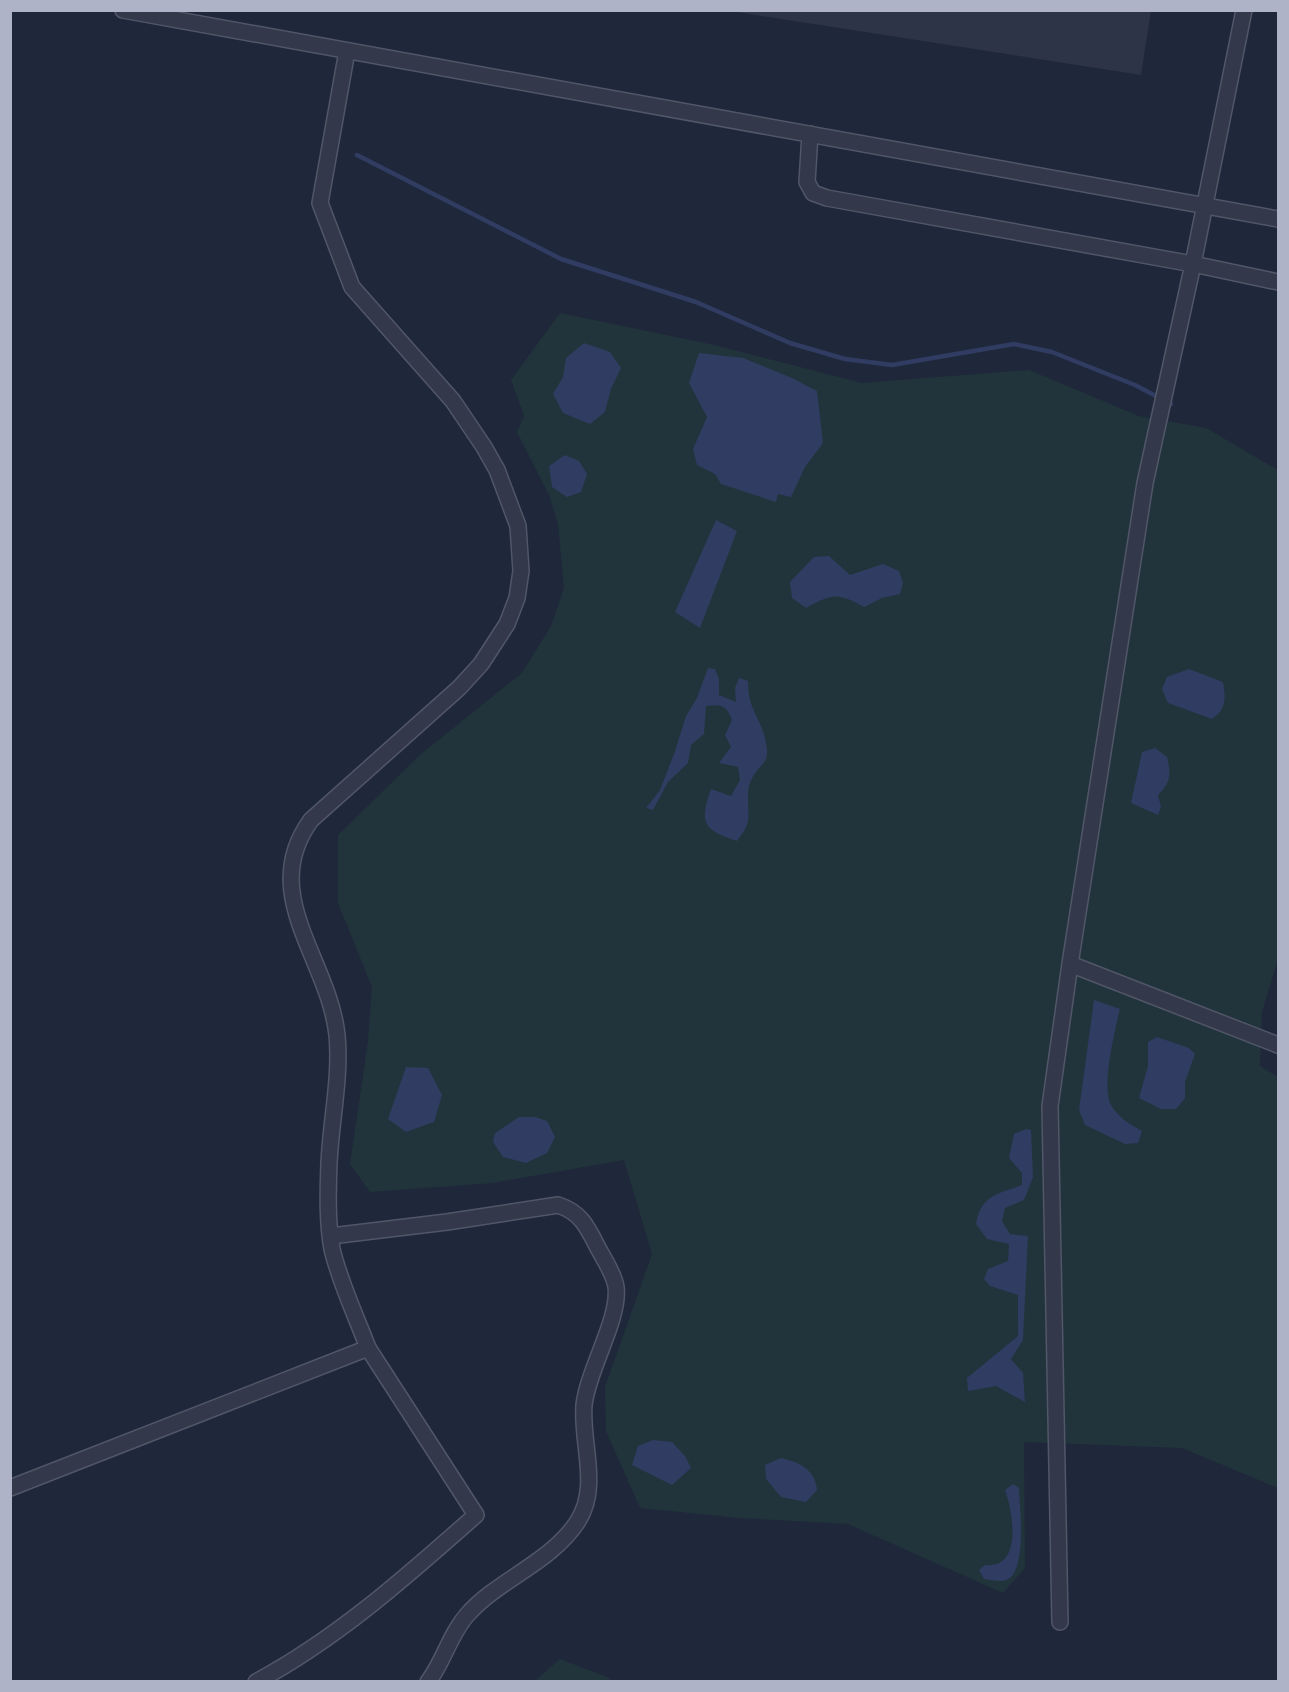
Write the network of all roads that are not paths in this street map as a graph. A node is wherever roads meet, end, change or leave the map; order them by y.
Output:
1 (123, 10) edge
2 (1244, 10) edge
3 (347, 51) junction
4 (810, 134) junction
5 (1204, 205) junction
6 (1278, 219) edge
7 (1193, 264) junction
8 (1278, 282) edge
9 (1070, 964) junction
10 (1278, 1045) edge
11 (331, 1236) junction
12 (368, 1348) junction
13 (10, 1488) edge
14 (1060, 1622) dead end
15 (256, 1682) edge
16 (428, 1682) edge

1 - 3 lane
2 - 5 lane
3 - 4 lane
3 - 11 lane
4 - 5 lane
4 - 7 lane
5 - 6 lane
5 - 7 lane
7 - 8 lane
7 - 9 lane
9 - 10 lane
9 - 14 lane
11 - 12 lane
11 - 16 lane
12 - 13 lane
12 - 15 lane

